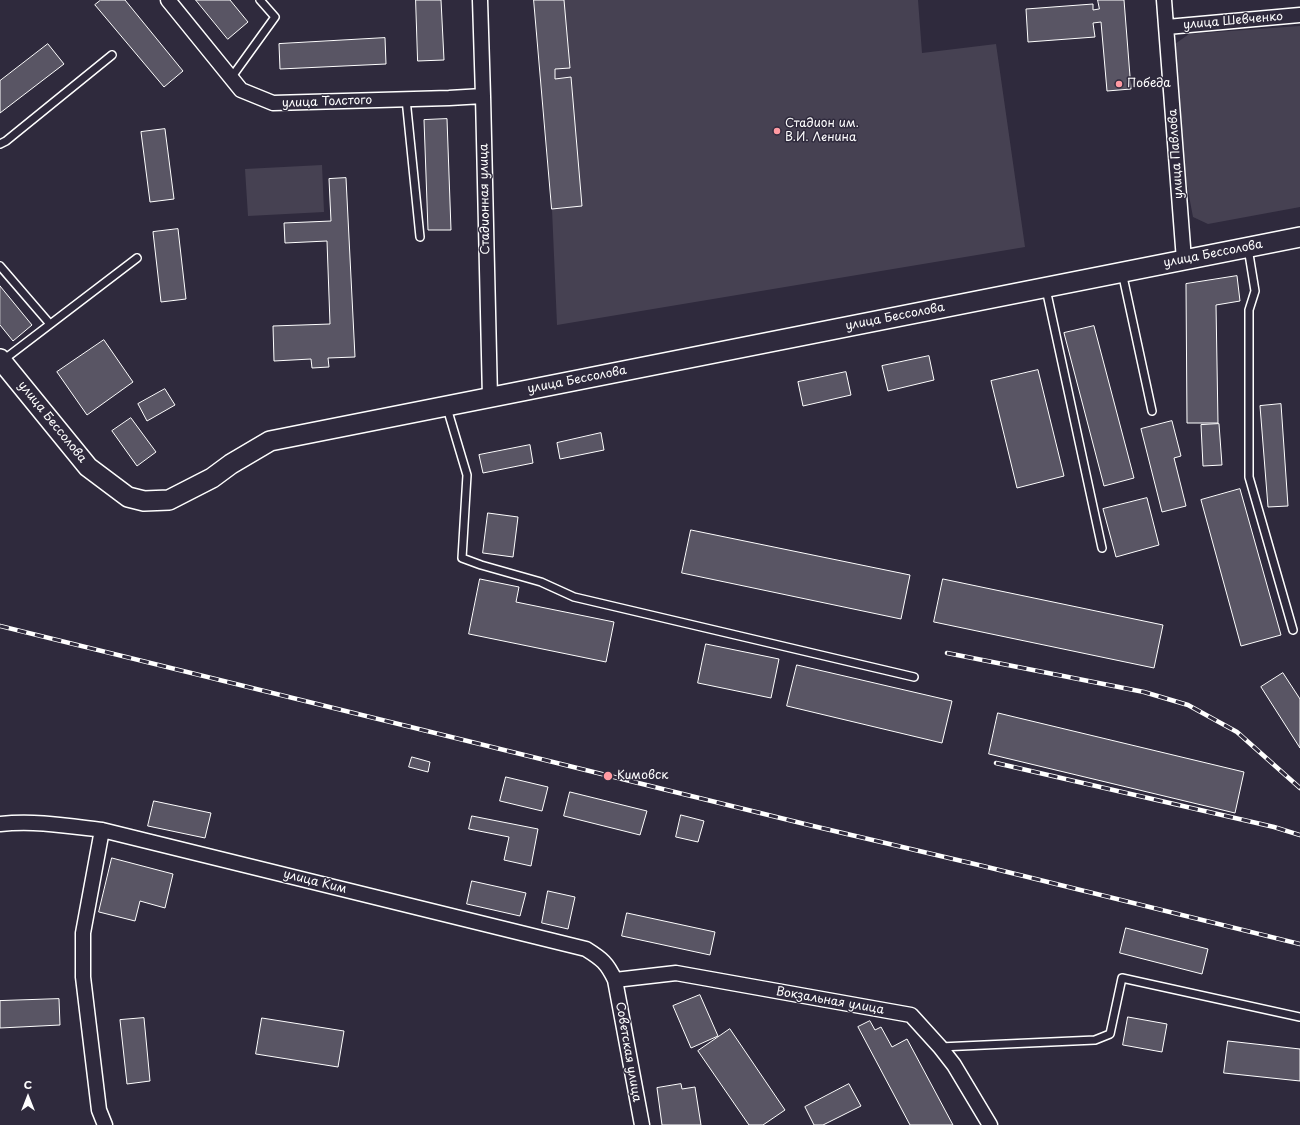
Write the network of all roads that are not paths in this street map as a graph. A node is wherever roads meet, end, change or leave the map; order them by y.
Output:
1 (168, 0) edge
2 (260, 0) edge
3 (480, 0) edge
4 (1164, 0) edge
5 (1300, 15) edge
6 (1167, 27) junction
7 (112, 55) dead end
8 (231, 78) junction
9 (483, 96) junction
10 (406, 99) junction
11 (0, 144) edge
12 (420, 237) dead end
13 (1300, 237) edge
14 (1248, 247) junction
15 (136, 258) dead end
16 (1184, 260) junction
17 (0, 266) edge
18 (1122, 272) junction
19 (1046, 288) junction
20 (50, 324) junction
21 (0, 361) edge
22 (490, 398) junction
23 (446, 406) junction
24 (1152, 411) dead end
25 (1102, 548) dead end
26 (1293, 630) dead end
27 (914, 677) dead end
28 (0, 824) edge
29 (102, 830) junction
30 (615, 980) junction
31 (1300, 1017) edge
32 (940, 1047) junction
33 (105, 1125) edge
34 (642, 1125) edge
35 (990, 1125) edge

1 - 8 street, улица Толстого
2 - 8 lane
3 - 9 street, Стадионная улица
4 - 6 street, улица Павлова
5 - 6 street, улица Шевченко
6 - 16 street, улица Павлова
7 - 11 lane
8 - 10 street, улица Толстого
9 - 10 street, улица Толстого
9 - 22 street, Стадионная улица
10 - 12 lane
13 - 14 main road, улица Бессолова
14 - 16 main road, улица Бессолова
14 - 26 lane
15 - 20 lane
16 - 18 main road, улица Бессолова
17 - 20 lane
18 - 19 main road, улица Бессолова
18 - 24 lane
19 - 22 main road, улица Бессолова
19 - 25 lane
20 - 21 lane
21 - 23 main road, улица Бессолова
22 - 23 main road, улица Бессолова
23 - 27 lane
28 - 29 street, улица Ким
29 - 30 street, улица Ким
29 - 33 street
30 - 32 street, Вокзальная улица
30 - 34 street, Советская улица
31 - 32 lane
32 - 35 street, Вокзальная улица

